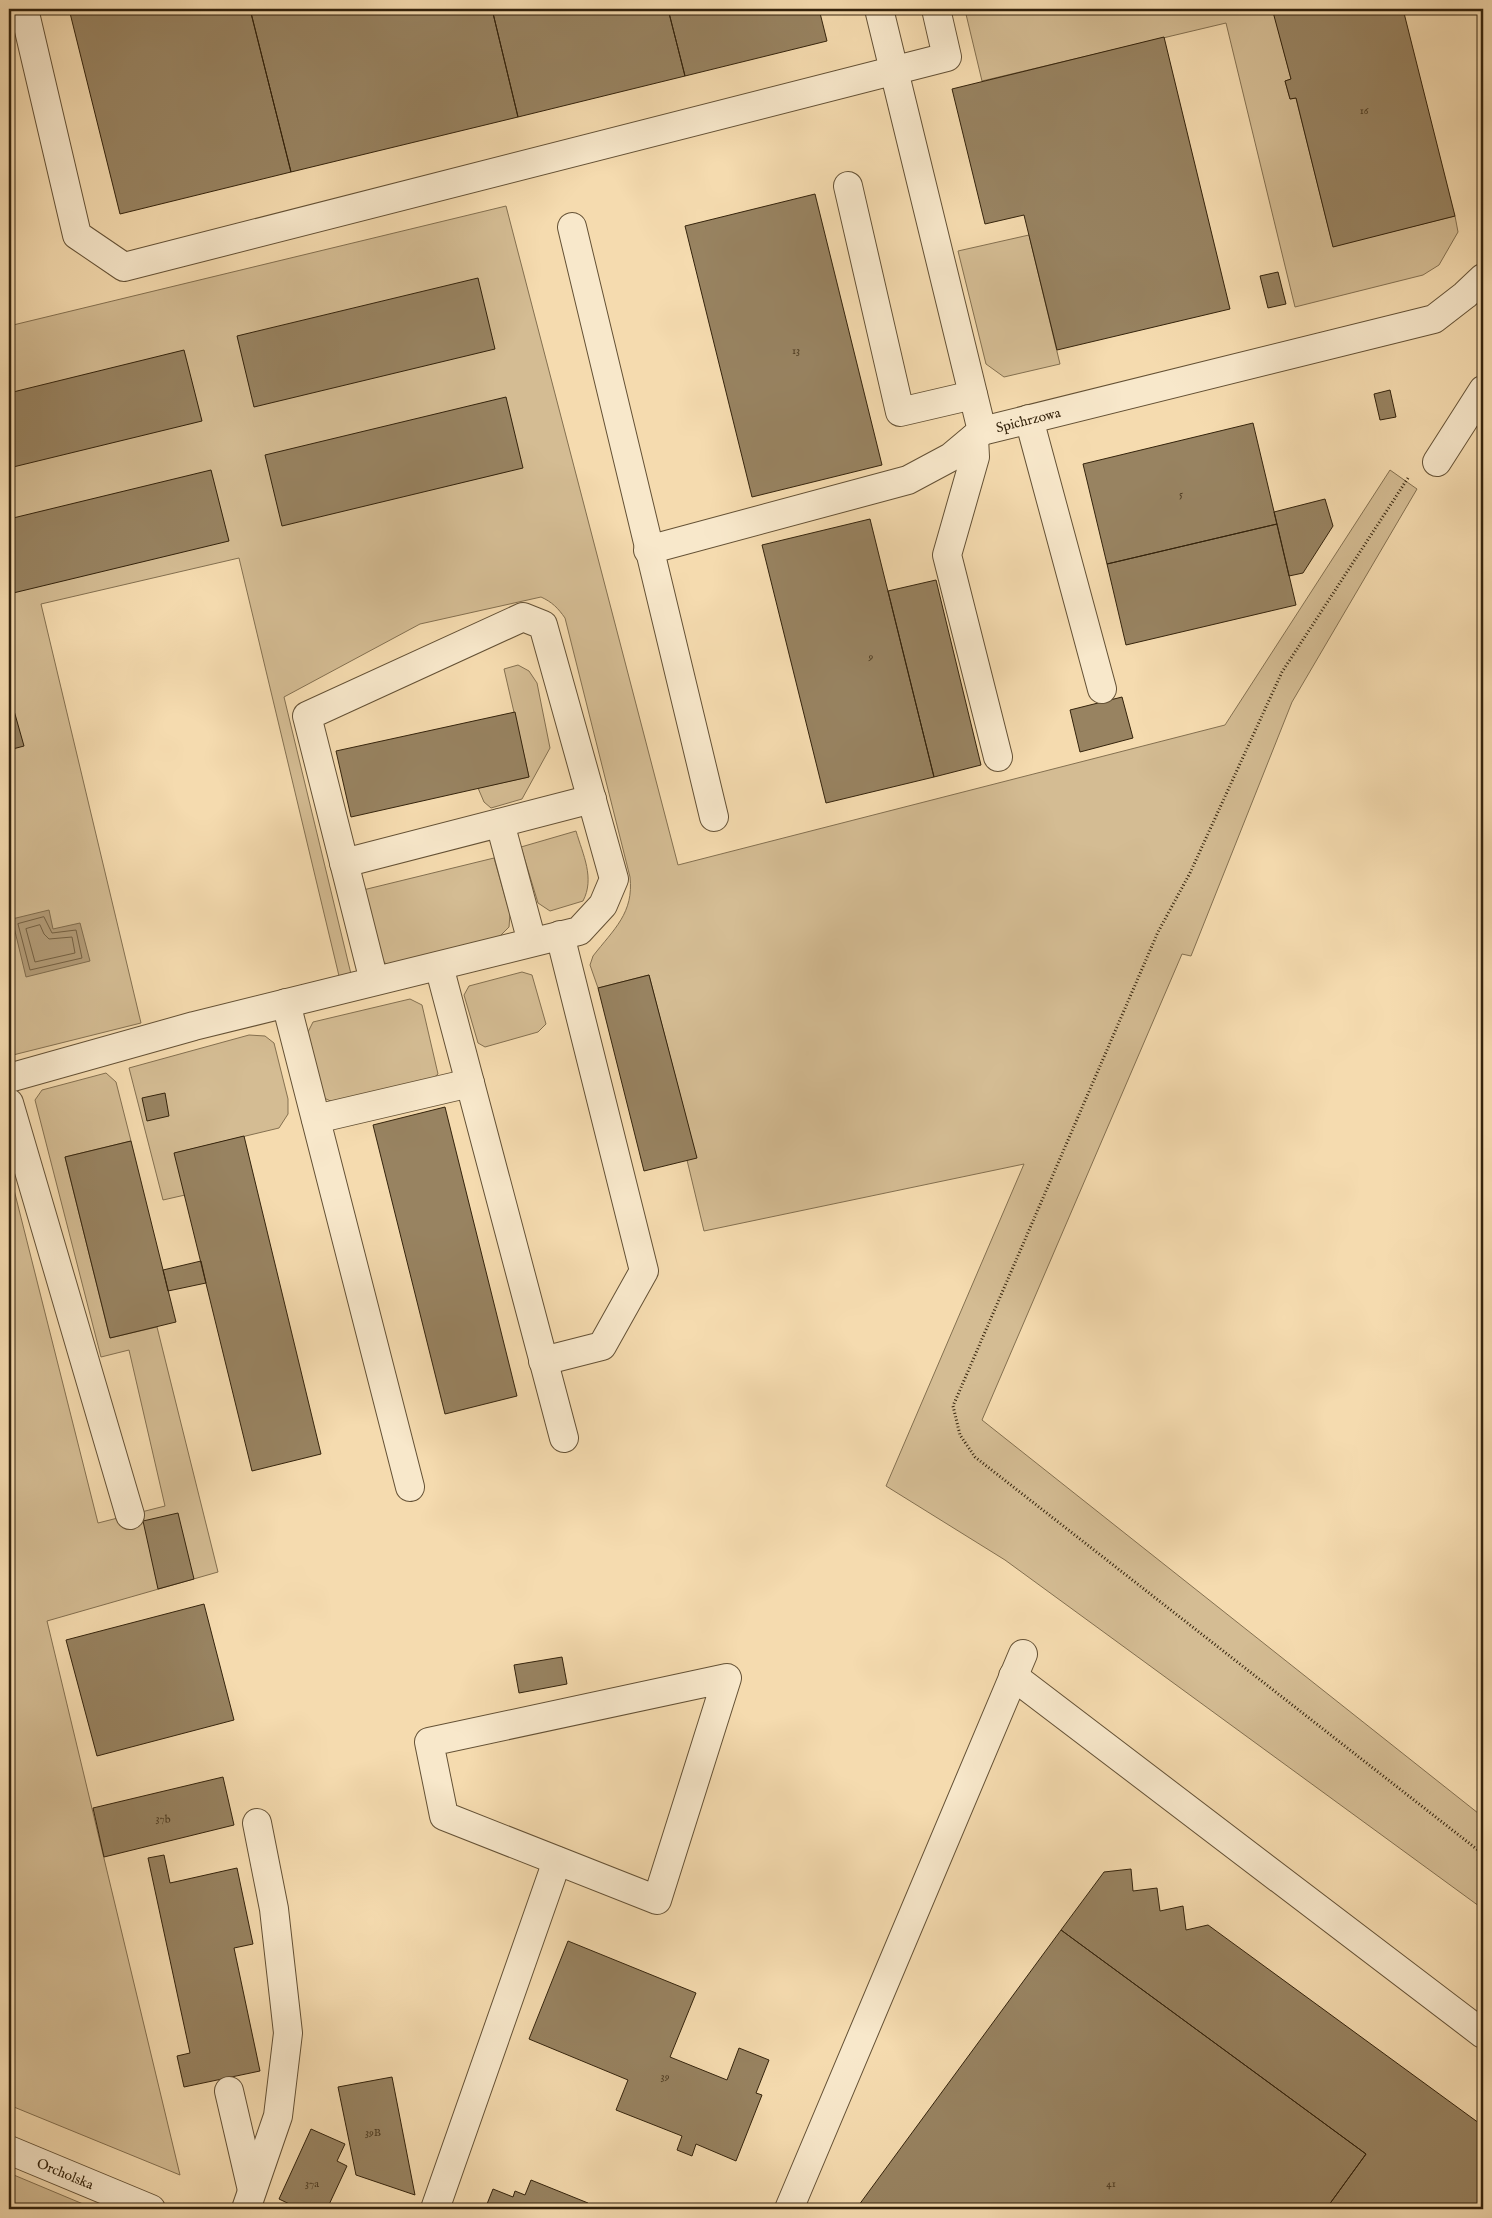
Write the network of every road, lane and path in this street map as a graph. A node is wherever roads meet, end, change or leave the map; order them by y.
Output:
1 (24, 9) edge
2 (879, 9) edge
3 (936, 9) edge
4 (894, 70) junction
5 (848, 186) dead end
6 (572, 227) dead end
7 (1483, 278) edge
8 (1483, 390) edge
9 (973, 395) junction
10 (1029, 419) junction
11 (978, 434) junction
12 (1437, 462) joint
13 (648, 550) junction
14 (1102, 689) dead end
15 (998, 756) dead end
16 (592, 799) junction
17 (714, 817) dead end
18 (500, 823) junction
19 (344, 863) junction
20 (560, 935) junction
21 (532, 942) junction
22 (439, 966) junction
23 (374, 982) junction
24 (286, 1003) junction
25 (9, 1078) edge
26 (470, 1083) junction
27 (9, 1103) edge
28 (316, 1119) junction
29 (543, 1361) junction
30 (564, 1438) dead end
31 (410, 1487) dead end
32 (130, 1515) dead end
33 (257, 1824) dead end
34 (1483, 1854) edge
35 (557, 1862) junction
36 (1483, 2034) edge
37 (229, 2091) dead end
38 (9, 2150) edge
39 (249, 2200) edge
40 (151, 2209) edge
41 (435, 2209) edge
42 (789, 2209) edge

1 - 4 street
2 - 4 street, Spichrzowa
3 - 4 street
4 - 9 street, Spichrzowa
5 - 9 street
6 - 13 street
7 - 10 street, Spichrzowa
8 - 12 street
9 - 11 street, Spichrzowa
10 - 11 street, Spichrzowa
10 - 14 street
11 - 13 street
11 - 15 street
12 - 34 path
13 - 17 street
16 - 18 street
16 - 19 street
16 - 20 street
18 - 19 street
18 - 21 street
19 - 23 street
20 - 21 street
20 - 29 street
21 - 22 street
22 - 23 street
22 - 26 street
23 - 24 street
24 - 25 street
24 - 28 street
26 - 28 street
26 - 29 street
27 - 32 street
28 - 31 street
29 - 30 street
33 - 39 street
35 - 35 street
35 - 41 street
36 - 42 street
37 - 39 street
38 - 40 street, Orcholska

